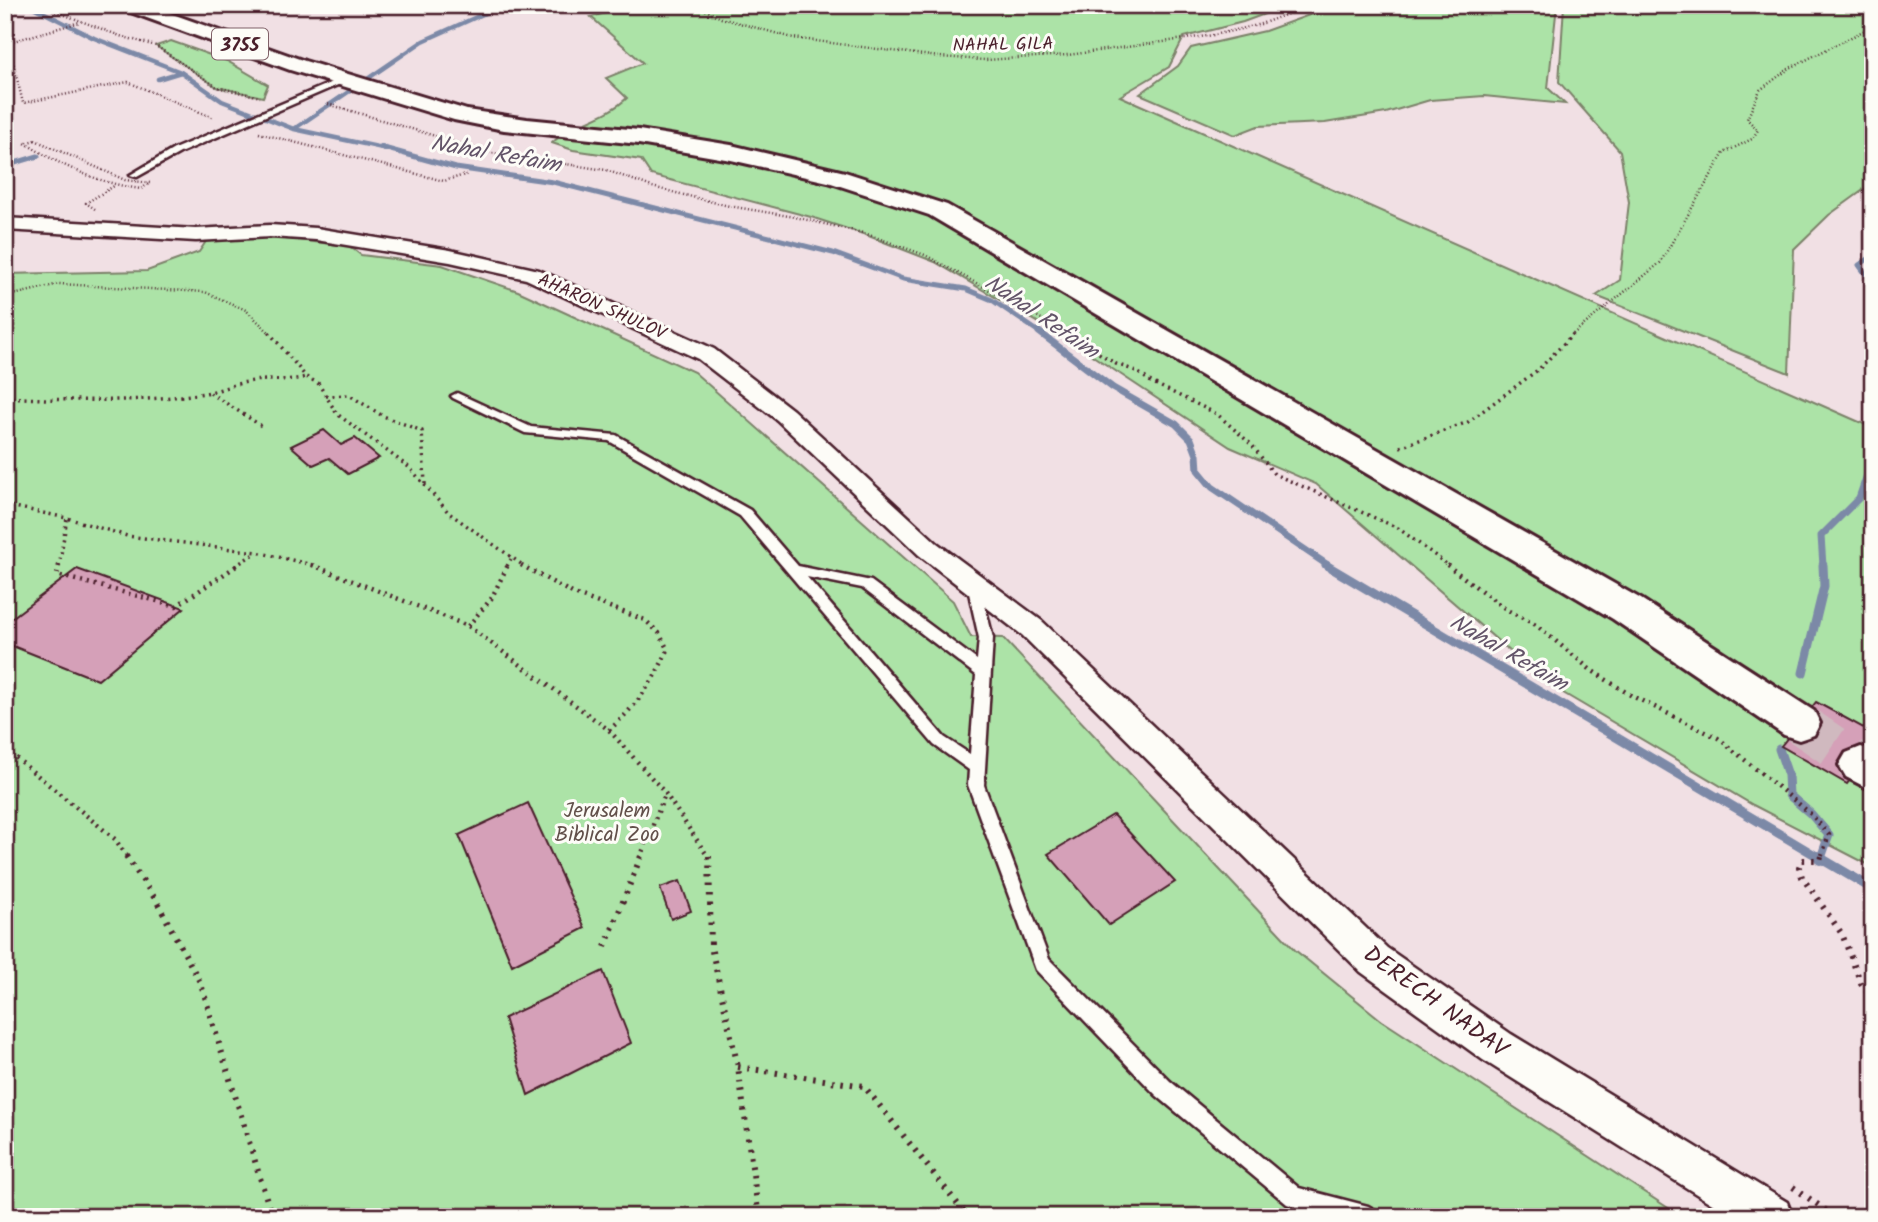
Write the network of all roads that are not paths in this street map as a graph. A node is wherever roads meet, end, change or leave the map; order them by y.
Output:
1 (129, 5) edge
2 (353, 84) junction
3 (134, 175) dead end
4 (5, 223) edge
5 (457, 396) dead end
6 (794, 570) junction
7 (974, 584) junction
8 (984, 673) junction
9 (1080, 673) joint
10 (1799, 723) tunnel mouth
11 (978, 767) junction
12 (1368, 1217) edge
13 (1772, 1217) edge

1 - 2 main road, 3755
2 - 3 lane
2 - 10 main road, 3755
4 - 7 street, AHARON SHULOV
5 - 6 lane
6 - 8 lane
6 - 11 lane
7 - 8 lane
7 - 9 street, AHARON SHULOV
8 - 11 lane
9 - 13 street, DERECH NADAV
11 - 12 lane

